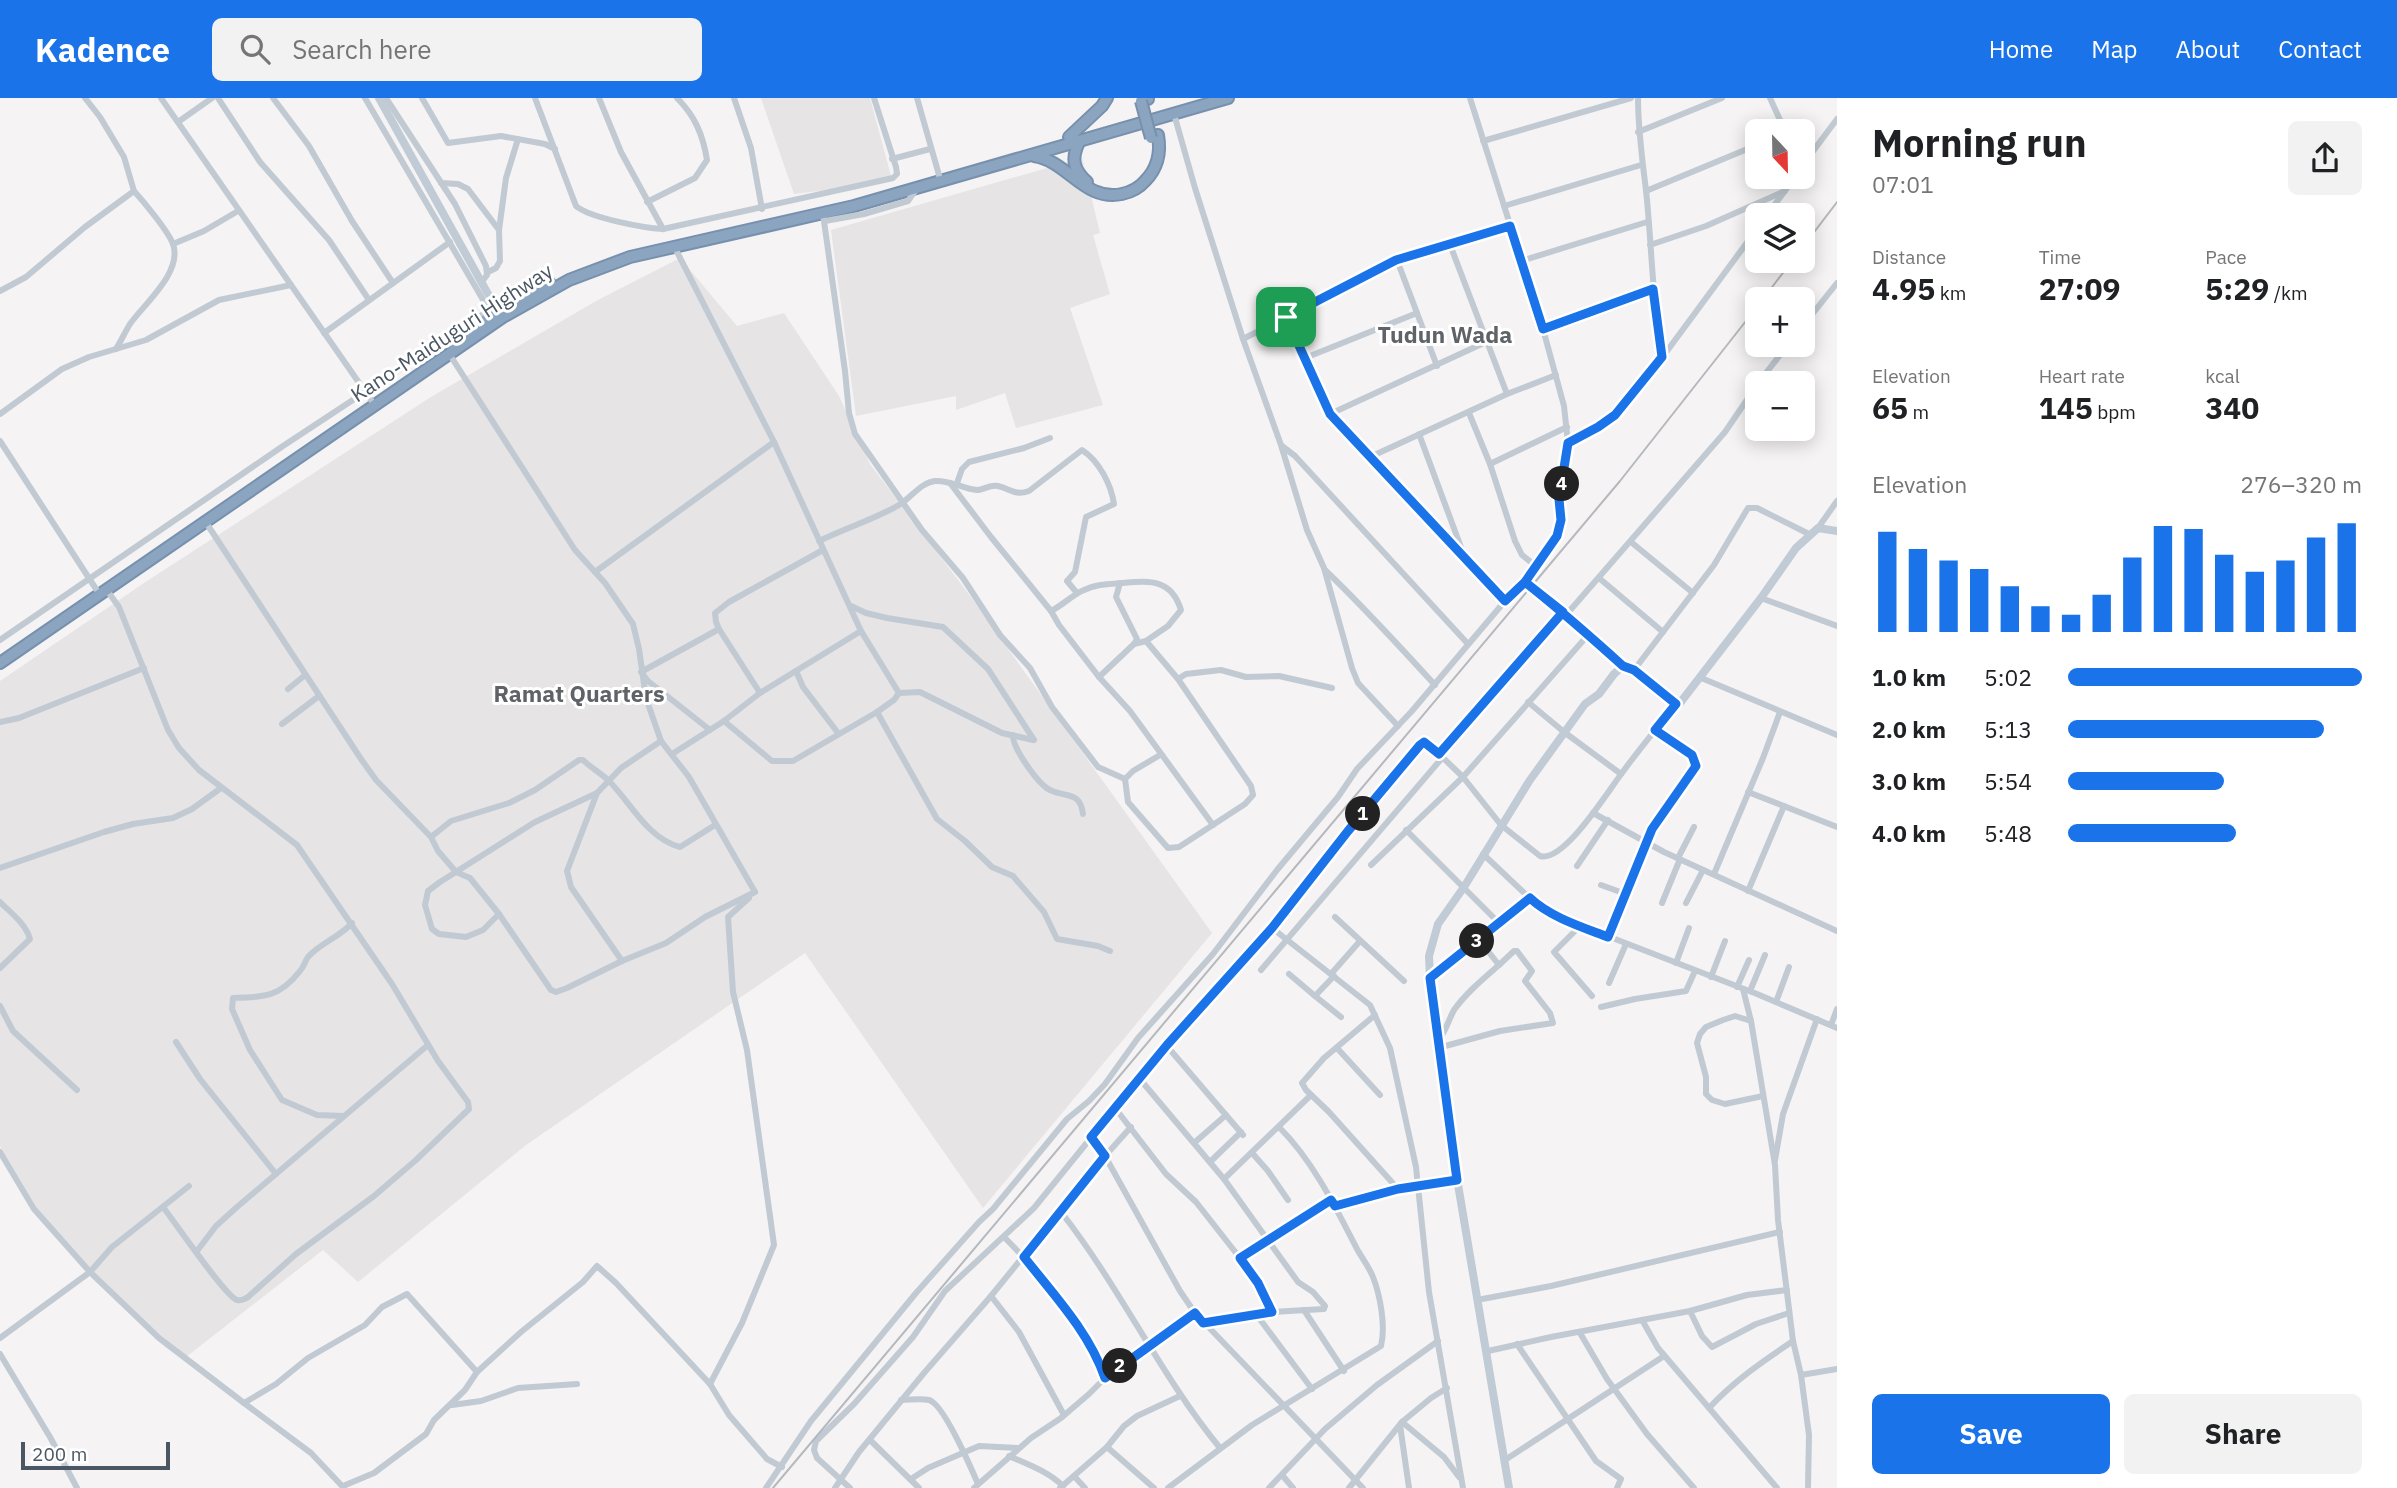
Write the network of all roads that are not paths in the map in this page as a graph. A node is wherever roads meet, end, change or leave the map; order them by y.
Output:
1 (85, 98) edge
2 (160, 98) edge
3 (212, 98) edge
4 (218, 98) edge
5 (273, 98) edge
6 (365, 98) edge
7 (379, 98) edge
8 (386, 98) edge
9 (422, 98) edge
10 (534, 98) edge
11 (599, 98) edge
12 (677, 98) edge
13 (734, 98) edge
14 (874, 98) edge
15 (917, 98) edge
16 (1107, 98) edge
17 (1205, 98) edge
18 (1228, 98) edge
19 (1470, 98) edge
20 (1631, 98) edge
21 (1638, 98) edge
22 (1722, 98) edge
23 (1770, 98) edge
24 (1144, 99) edge
25 (1174, 114) junction
26 (1780, 119) edge
27 (1837, 119) edge
28 (178, 122) junction
29 (1638, 132) junction
30 (1154, 136) junction
31 (518, 139) junction
32 (1074, 139) junction
33 (1483, 141) junction
34 (555, 149) junction
35 (930, 149) junction
36 (1815, 149) edge
37 (1745, 150) edge
38 (1032, 156) junction
39 (892, 159) junction
40 (1641, 165) junction
41 (940, 178) junction
42 (441, 183) junction
43 (134, 191) junction
44 (1646, 191) junction
45 (1785, 191) joint
46 (647, 202) junction
47 (1776, 203) edge
48 (1504, 206) junction
49 (762, 209) junction
50 (238, 211) junction
51 (824, 218) junction
52 (1647, 222) junction
53 (1510, 226) junction
54 (663, 229) junction
55 (499, 230) junction
56 (450, 242) junction
57 (1449, 242) junction
58 (173, 244) junction
59 (1650, 245) junction
60 (1745, 245) edge
61 (674, 246) junction
62 (1396, 260) junction
63 (1521, 261) junction
64 (488, 272) junction
65 (393, 283) junction
66 (481, 283) junction
67 (1837, 283) edge
68 (291, 285) junction
69 (1653, 289) junction
70 (0, 291) edge
71 (369, 300) junction
72 (494, 310) junction
73 (1815, 311) edge
74 (1417, 313) junction
75 (1286, 317) junction
76 (1543, 329) junction
77 (324, 333) junction
78 (1243, 339) junction
79 (1486, 342) junction
80 (116, 349) junction
81 (450, 355) junction
82 (1662, 357) junction
83 (1779, 357) edge
84 (1305, 358) junction
85 (1437, 366) junction
86 (1768, 371) edge
87 (1556, 375) junction
88 (1507, 394) junction
89 (368, 397) junction
90 (1745, 404) edge
91 (1469, 413) junction
92 (0, 414) edge
93 (1330, 414) junction
94 (1567, 427) junction
95 (1419, 434) junction
96 (1050, 438) dead end
97 (0, 441) edge
98 (774, 442) junction
99 (1568, 443) junction
100 (1280, 445) junction
101 (1370, 457) junction
102 (1490, 464) junction
103 (953, 483) junction
104 (1837, 501) edge
105 (903, 503) junction
106 (205, 521) junction
107 (1818, 528) junction
108 (1837, 531) edge
109 (1809, 534) junction
110 (819, 541) junction
111 (1631, 542) junction
112 (823, 550) junction
113 (1463, 555) junction
114 (1536, 567) junction
115 (1324, 568) junction
116 (594, 572) junction
117 (1599, 578) junction
118 (88, 579) junction
119 (1525, 582) junction
120 (1120, 583) junction
121 (101, 589) junction
122 (1077, 593) junction
123 (1693, 593) junction
124 (1761, 598) junction
125 (1505, 601) junction
126 (851, 606) junction
127 (1051, 611) junction
128 (1565, 614) junction
129 (1837, 626) edge
130 (719, 629) junction
131 (861, 631) junction
132 (1663, 632) junction
133 (1588, 635) junction
134 (0, 640) edge
135 (1146, 641) junction
136 (1134, 644) junction
137 (1468, 645) junction
138 (0, 656) edge
139 (0, 663) edge
140 (1623, 666) junction
141 (144, 668) junction
142 (1634, 670) junction
143 (796, 671) junction
144 (641, 673) junction
145 (304, 676) junction
146 (1099, 677) junction
147 (1699, 677) junction
148 (1178, 680) junction
149 (1435, 685) junction
150 (1332, 688) dead end
151 (288, 689) dead end
152 (760, 693) junction
153 (899, 693) junction
154 (319, 696) junction
155 (1528, 702) junction
156 (1676, 704) junction
157 (877, 712) junction
158 (1780, 712) junction
159 (724, 720) junction
160 (0, 722) edge
161 (282, 724) dead end
162 (1398, 726) junction
163 (710, 730) junction
164 (1655, 730) junction
165 (1564, 732) junction
166 (838, 733) junction
167 (1013, 735) junction
168 (1837, 735) edge
169 (662, 741) junction
170 (672, 754) junction
171 (1160, 755) junction
172 (1441, 756) junction
173 (1621, 774) junction
174 (1463, 777) junction
175 (608, 779) junction
176 (1125, 779) junction
177 (221, 788) junction
178 (1748, 792) junction
179 (597, 793) junction
180 (1784, 806) junction
181 (1593, 813) junction
182 (1083, 814) dead end
183 (1608, 820) junction
184 (715, 825) junction
185 (1213, 825) junction
186 (1501, 825) junction
187 (1694, 827) dead end
188 (1837, 827) edge
189 (1406, 831) junction
190 (431, 837) junction
191 (1647, 842) junction
192 (1483, 854) junction
193 (1679, 859) junction
194 (1371, 865) dead end
195 (1577, 866) dead end
196 (0, 868) edge
197 (1703, 870) junction
198 (456, 872) junction
199 (1714, 874) junction
200 (1601, 885) dead end
201 (1464, 887) junction
202 (1748, 891) junction
203 (755, 892) junction
204 (1626, 894) junction
205 (1530, 898) junction
206 (0, 902) edge
207 (1662, 903) dead end
208 (1686, 903) dead end
209 (499, 914) junction
210 (1335, 917) dead end
211 (352, 923) junction
212 (1500, 924) junction
213 (1580, 926) junction
214 (1272, 928) junction
215 (1689, 928) dead end
216 (1837, 931) edge
217 (1608, 937) junction
218 (1288, 940) junction
219 (1479, 940) junction
220 (1360, 941) junction
221 (1725, 941) dead end
222 (1626, 944) junction
223 (1110, 951) dead end
224 (1765, 955) dead end
225 (1749, 960) dead end
226 (622, 961) junction
227 (1676, 963) junction
228 (1499, 965) junction
229 (1789, 967) dead end
230 (0, 968) edge
231 (1261, 970) dead end
232 (1695, 971) junction
233 (1289, 974) dead end
234 (1333, 975) junction
235 (1711, 976) junction
236 (1430, 978) junction
237 (1404, 981) dead end
238 (1609, 983) dead end
239 (1744, 989) junction
240 (1315, 996) junction
241 (1592, 996) dead end
242 (1776, 1002) junction
243 (0, 1006) edge
244 (1601, 1007) dead end
245 (1837, 1009) edge
246 (1375, 1015) junction
247 (1340, 1017) dead end
248 (1817, 1019) junction
249 (1751, 1021) junction
250 (1834, 1027) edge
251 (176, 1042) dead end
252 (428, 1045) junction
253 (1167, 1045) junction
254 (1438, 1045) junction
255 (1337, 1048) junction
256 (1139, 1078) junction
257 (77, 1090) dead end
258 (1380, 1094) dead end
259 (1311, 1095) junction
260 (1763, 1096) junction
261 (1115, 1108) junction
262 (1226, 1115) junction
263 (343, 1116) junction
264 (1279, 1127) junction
265 (1131, 1128) junction
266 (1091, 1137) junction
267 (1194, 1143) junction
268 (0, 1152) edge
269 (1253, 1154) junction
270 (1105, 1156) junction
271 (1210, 1162) junction
272 (1775, 1165) junction
273 (276, 1174) junction
274 (1224, 1179) junction
275 (1457, 1180) junction
276 (189, 1186) dead end
277 (1418, 1186) junction
278 (1398, 1189) junction
279 (1288, 1200) dead end
280 (1333, 1203) junction
281 (163, 1207) junction
282 (1061, 1212) junction
283 (1780, 1232) junction
284 (1004, 1237) junction
285 (1269, 1240) junction
286 (197, 1251) junction
287 (1024, 1257) junction
288 (1240, 1258) junction
289 (90, 1272) junction
290 (1787, 1290) junction
291 (991, 1296) junction
292 (1476, 1300) junction
293 (1304, 1310) junction
294 (1690, 1311) junction
295 (1272, 1312) junction
296 (1195, 1313) junction
297 (1789, 1313) junction
298 (1256, 1314) junction
299 (1642, 1320) junction
300 (1203, 1323) junction
301 (1580, 1333) junction
302 (0, 1338) edge
303 (1438, 1341) junction
304 (1793, 1341) junction
305 (1517, 1344) junction
306 (1150, 1345) junction
307 (1488, 1351) junction
308 (0, 1354) edge
309 (1664, 1356) junction
310 (1837, 1369) edge
311 (1343, 1371) junction
312 (477, 1372) junction
313 (1801, 1375) junction
314 (1105, 1378) junction
315 (577, 1384) dead end
316 (710, 1384) junction
317 (1447, 1388) junction
318 (1613, 1388) junction
319 (1312, 1389) junction
320 (1180, 1396) junction
321 (901, 1400) junction
322 (244, 1403) junction
323 (452, 1405) junction
324 (1283, 1406) junction
325 (1709, 1408) junction
326 (1064, 1415) junction
327 (1566, 1418) junction
328 (1401, 1424) junction
329 (1317, 1438) junction
330 (870, 1440) junction
331 (1107, 1447) junction
332 (1018, 1448) junction
333 (1220, 1448) junction
334 (964, 1454) junction
335 (1009, 1456) junction
336 (1505, 1460) junction
337 (782, 1467) junction
338 (1282, 1475) junction
339 (1074, 1476) junction
340 (839, 1479) junction
341 (911, 1479) junction
342 (1357, 1480) junction
343 (1462, 1485) edge
344 (976, 1486) edge
345 (344, 1487) edge
346 (1061, 1487) edge
347 (1776, 1487) edge
348 (77, 1488) edge
349 (766, 1488) edge
350 (835, 1488) edge
351 (850, 1488) edge
352 (919, 1488) edge
353 (1084, 1488) edge
354 (1154, 1488) edge
355 (1168, 1488) edge
356 (1269, 1488) edge
357 (1293, 1488) edge
358 (1349, 1488) edge
359 (1363, 1488) edge
360 (1409, 1488) edge
361 (1510, 1488) edge
362 (1617, 1488) edge
363 (1694, 1488) edge
364 (1766, 1488) edge
365 (1808, 1488) edge

1 - 43 street
2 - 28 street
3 - 28 street
4 - 71 street
5 - 65 street
6 - 56 street
7 - 66 street
8 - 42 street
9 - 31 street
10 - 34 street
11 - 46 street
12 - 46 street
13 - 49 street
14 - 39 street
15 - 35 street
16 - 32 highway
17 - 32 highway, Kano-Maiduguri Highway
18 - 25 highway, Kano-Maiduguri Highway
19 - 33 street
20 - 33 street
21 - 29 street
22 - 29 street
23 - 26 street
24 - 30 highway
25 - 32 highway, Kano-Maiduguri Highway
25 - 78 street
27 - 36 street
28 - 50 street
29 - 40 street
30 - 32 highway
30 - 38 highway
31 - 34 street
31 - 55 street
32 - 38 highway, Kano-Maiduguri Highway
32 - 41 highway, Kano-Maiduguri Highway
33 - 48 street
34 - 54 street
35 - 39 street
35 - 41 street
37 - 44 street
38 - 41 highway, Kano-Maiduguri Highway
39 - 49 street
40 - 44 street
40 - 48 street
41 - 51 highway, Kano-Maiduguri Highway
41 - 72 highway, Kano-Maiduguri Highway
42 - 55 street
42 - 64 street
43 - 58 street
43 - 70 street
44 - 52 street
45 - 47 street
45 - 59 street
46 - 54 street
48 - 53 street
49 - 54 street
50 - 58 street
50 - 68 street
51 - 61 highway, Kano-Maiduguri Highway
51 - 105 street
52 - 59 street
52 - 63 street
53 - 57 street
53 - 63 street
55 - 64 street
56 - 65 street
56 - 72 street
57 - 62 street
57 - 79 street
58 - 80 street
59 - 69 street
60 - 82 street
61 - 81 highway, Kano-Maiduguri Highway
61 - 98 street
62 - 74 street
62 - 75 street
63 - 76 street
64 - 66 street
65 - 71 street
66 - 72 street
67 - 73 street
68 - 77 street
68 - 80 street
69 - 76 street
69 - 82 street
71 - 77 street
72 - 89 highway, Kano-Maiduguri Highway
74 - 84 street
74 - 85 street
75 - 78 street
75 - 84 street
76 - 87 street
77 - 89 street
78 - 100 street
79 - 85 street
79 - 88 street
80 - 92 street
81 - 106 highway, Kano-Maiduguri Highway
81 - 116 street
82 - 99 street
83 - 86 street
84 - 93 street
85 - 93 street
87 - 88 street
87 - 94 street
88 - 91 street
89 - 118 street
89 - 121 highway, Kano-Maiduguri Highway
90 - 111 street
91 - 95 street
91 - 102 street
93 - 101 street
94 - 99 street
94 - 102 street
95 - 101 street
95 - 113 street
96 - 103 street
97 - 118 street
98 - 110 street
98 - 116 street
99 - 114 street
100 - 115 street
100 - 137 street
101 - 113 street
102 - 114 street
103 - 105 street
103 - 122 street
103 - 127 street
104 - 107 street
105 - 110 street
105 - 176 street
106 - 121 highway, Kano-Maiduguri Highway
106 - 145 street
107 - 108 street
107 - 109 street
109 - 123 street
109 - 124 street
110 - 112 street
111 - 117 street
111 - 123 street
112 - 126 street
112 - 130 street
113 - 125 street
114 - 119 street
115 - 149 street
115 - 162 street
116 - 144 street
117 - 128 street
117 - 132 street
118 - 121 street
118 - 134 street
119 - 125 street
119 - 128 street
120 - 122 street
120 - 135 street
120 - 136 street
121 - 138 highway, Kano-Maiduguri Highway
121 - 139 highway, Kano-Maiduguri Highway
121 - 141 street
122 - 127 street
123 - 132 street
124 - 129 street
124 - 147 street
125 - 137 street
126 - 131 street
126 - 167 street
127 - 146 street
128 - 133 street
128 - 172 street
130 - 144 street
130 - 152 street
131 - 143 street
131 - 153 street
132 - 142 street
133 - 140 street
133 - 155 street
135 - 136 street
135 - 148 street
136 - 146 street
137 - 149 street
140 - 142 street
140 - 165 street
141 - 160 street
141 - 177 street
142 - 156 street
143 - 152 street
143 - 166 street
144 - 163 street
144 - 169 street
145 - 151 street
145 - 154 street
146 - 171 street
147 - 156 street
147 - 158 street
148 - 150 street
148 - 185 street
149 - 162 street
152 - 159 street
153 - 157 street
153 - 167 street
154 - 161 street
154 - 190 street
155 - 165 street
155 - 174 street
156 - 164 street
157 - 166 street
157 - 223 street
158 - 168 street
158 - 178 street
159 - 163 street
159 - 166 street
162 - 337 street
163 - 170 street
164 - 173 street
164 - 191 street
165 - 173 street
165 - 186 street
167 - 182 street
169 - 170 street
169 - 175 street
170 - 184 street
171 - 176 street
171 - 185 street
172 - 174 street
172 - 214 street
172 - 218 street
173 - 181 street
174 - 186 street
174 - 189 street
175 - 179 street
175 - 184 street
175 - 190 street
176 - 185 street
177 - 196 street
177 - 211 street
178 - 180 street
178 - 199 street
179 - 198 street
179 - 226 street
180 - 188 street
180 - 202 street
181 - 183 street
181 - 186 street
183 - 191 street
183 - 195 street
184 - 203 street
186 - 192 street
187 - 193 street
189 - 194 street
189 - 201 street
190 - 198 street
191 - 193 street
191 - 204 street
192 - 201 street
192 - 205 street
193 - 197 street
193 - 207 street
197 - 199 street
197 - 208 street
198 - 209 street
198 - 209 street
199 - 202 street
200 - 204 street
201 - 212 street
201 - 236 street
202 - 216 street
203 - 226 street
203 - 316 street
204 - 217 street
205 - 212 street
205 - 213 street
206 - 230 street
209 - 226 street
210 - 220 street
211 - 252 street
211 - 263 street
212 - 219 street
213 - 217 street
213 - 241 street
214 - 218 street
214 - 253 street
215 - 227 street
217 - 222 street
218 - 231 street
218 - 234 street
219 - 228 street
219 - 236 street
220 - 234 street
220 - 237 street
221 - 235 street
222 - 227 street
222 - 238 street
224 - 239 street
225 - 239 street
227 - 232 street
228 - 254 street
228 - 254 street
229 - 242 street
232 - 235 street
232 - 244 street
233 - 240 street
234 - 240 street
234 - 246 street
235 - 239 street
236 - 254 street
239 - 242 street
239 - 249 street
240 - 247 street
242 - 248 street
243 - 257 street
245 - 250 street
246 - 255 street
246 - 277 street
248 - 250 street
248 - 272 street
249 - 260 street
249 - 260 street
251 - 273 street
252 - 263 street
252 - 286 street
253 - 256 street
253 - 262 street
254 - 275 street
255 - 258 street
255 - 259 street
256 - 261 street
256 - 267 street
259 - 264 street
259 - 278 street
260 - 272 street
261 - 265 street
261 - 266 street
262 - 267 street
262 - 271 street
263 - 273 street
264 - 269 street
264 - 280 street
265 - 270 street
265 - 288 street
266 - 270 street
266 - 284 street
267 - 271 street
268 - 289 street
269 - 274 street
269 - 279 street
270 - 282 street
270 - 296 street
271 - 274 street
272 - 283 street
273 - 286 street
274 - 285 street
275 - 277 street
275 - 292 street
276 - 281 street
277 - 278 street
277 - 303 street
278 - 280 street
280 - 285 street
280 - 311 street
281 - 286 street
281 - 289 street
282 - 287 street
282 - 306 street
283 - 290 street
283 - 292 street
284 - 287 street
284 - 340 street
285 - 288 street
285 - 293 street
287 - 291 street
287 - 314 street
288 - 295 street
289 - 302 street
289 - 322 street
290 - 294 street
290 - 297 street
291 - 321 street
291 - 326 street
292 - 307 street
293 - 295 street
293 - 311 street
294 - 297 street
294 - 299 street
295 - 298 street
296 - 300 street
296 - 306 street
297 - 304 street
298 - 300 street
298 - 319 street
299 - 301 street
299 - 309 street
300 - 324 street
301 - 305 street
301 - 318 street
303 - 317 street
303 - 329 street
304 - 313 street
304 - 325 street
305 - 307 street
305 - 327 street
306 - 314 street
306 - 320 street
307 - 336 street
308 - 348 street
309 - 318 street
309 - 325 street
310 - 313 street
311 - 319 street
312 - 316 street
312 - 322 street
312 - 323 street
313 - 365 street
314 - 326 street
315 - 323 street
316 - 337 street
317 - 328 street
317 - 343 street
318 - 327 street
318 - 363 street
319 - 324 street
320 - 331 street
320 - 333 street
321 - 330 street
321 - 334 street
322 - 345 street
323 - 345 street
324 - 329 street
324 - 333 street
325 - 347 street
326 - 332 street
327 - 336 street
327 - 362 street
328 - 342 street
328 - 343 street
328 - 360 street
329 - 338 street
329 - 342 street
330 - 340 street
330 - 341 street
331 - 339 street
331 - 354 street
332 - 334 street
332 - 335 street
333 - 355 street
334 - 341 street
334 - 344 street
335 - 344 street
335 - 346 street
336 - 361 street
337 - 349 street
338 - 356 street
338 - 357 street
339 - 346 street
339 - 353 street
340 - 350 street
340 - 351 street
341 - 352 street
342 - 358 street
342 - 359 street
347 - 364 street

